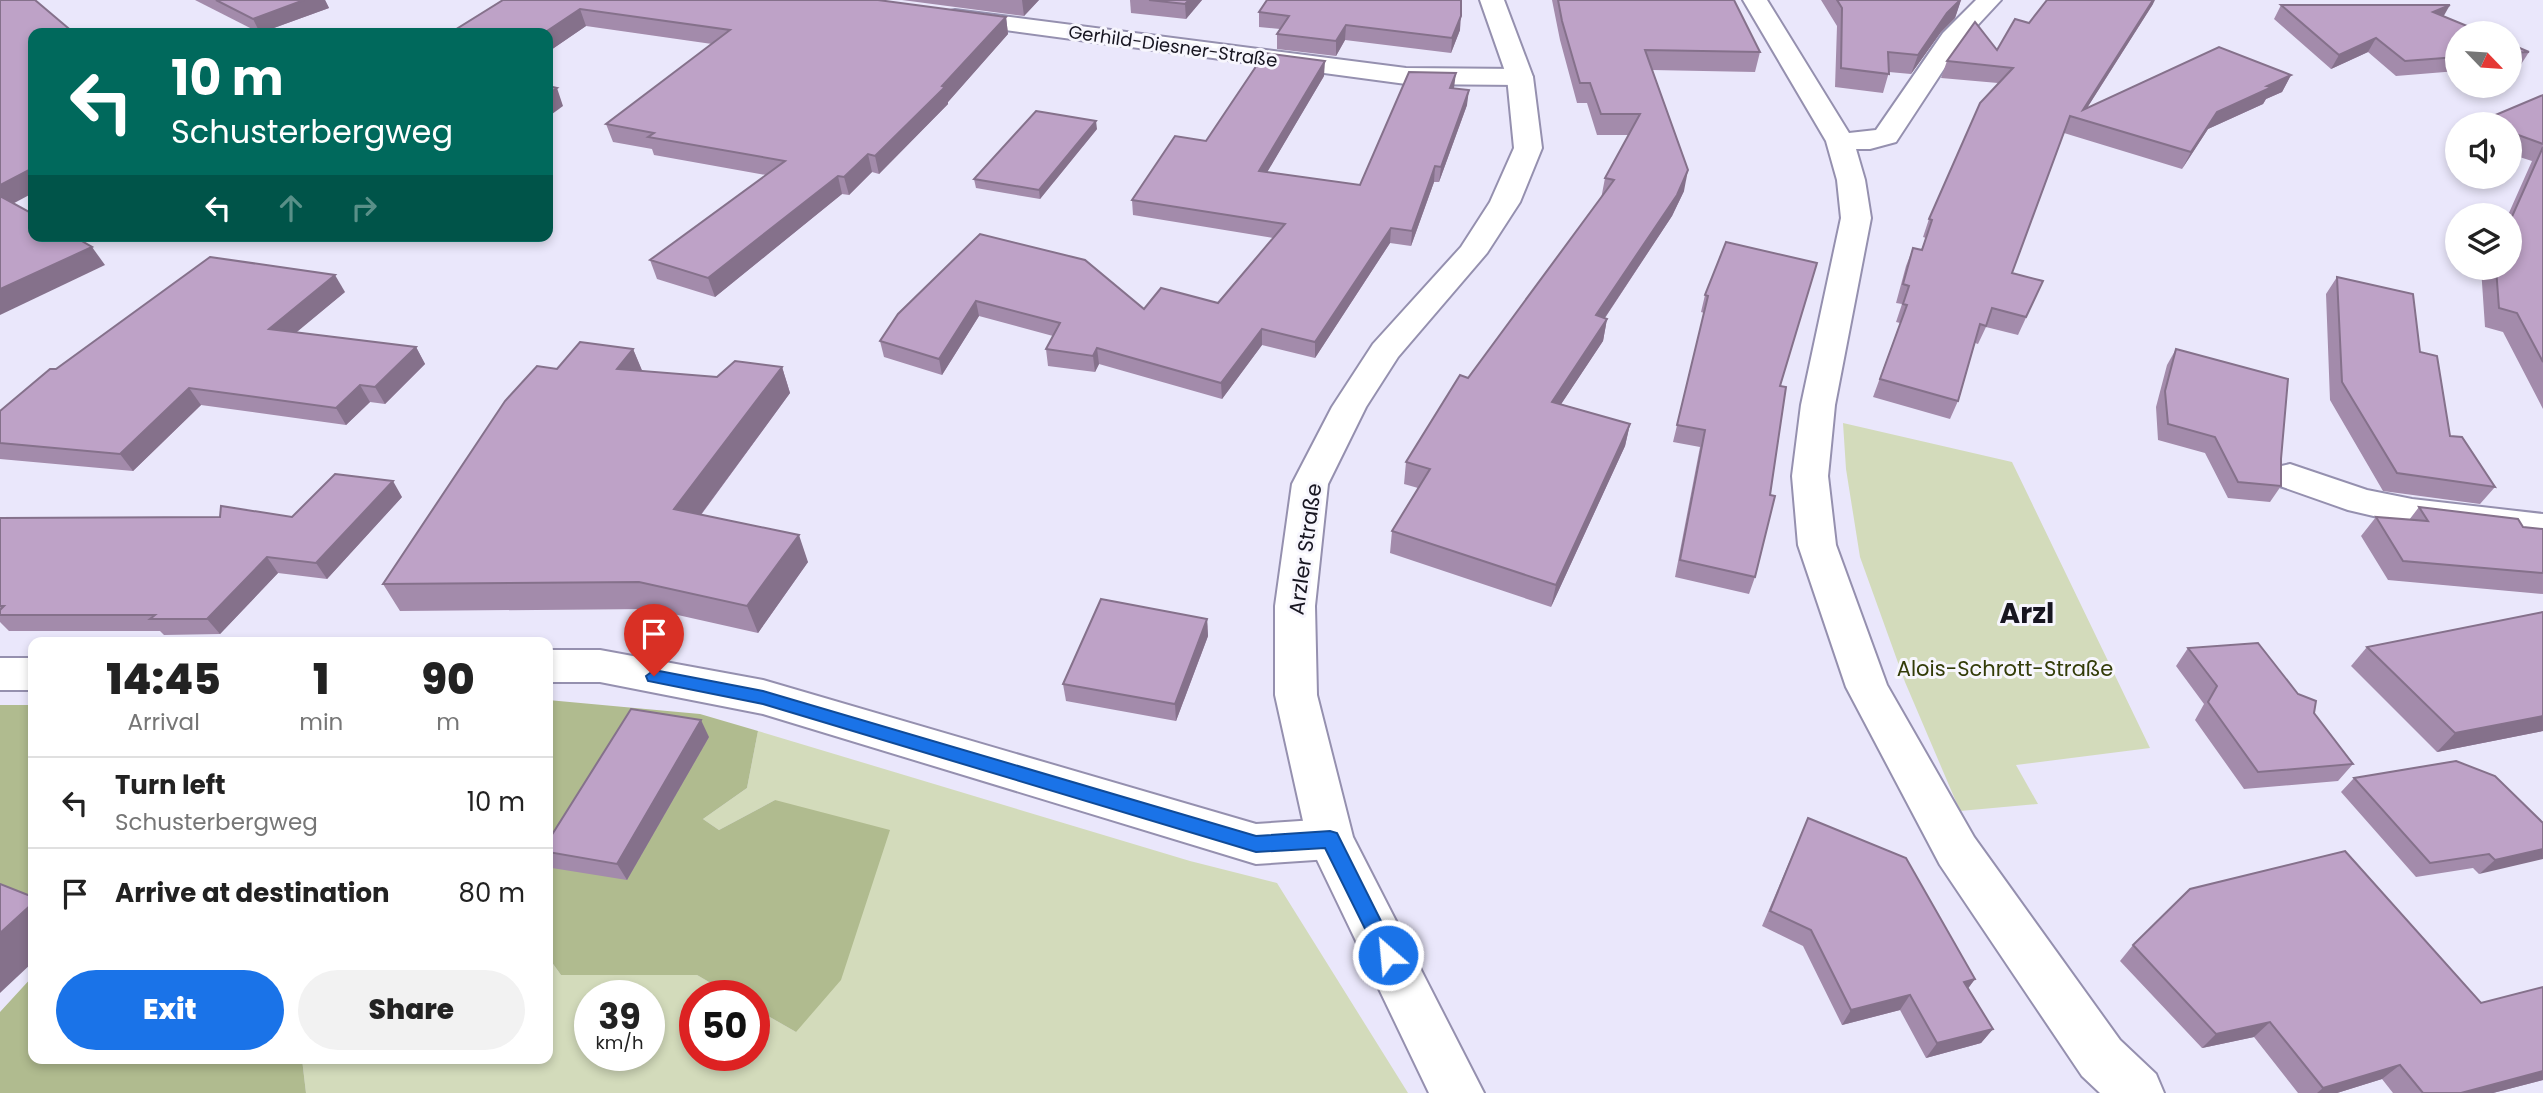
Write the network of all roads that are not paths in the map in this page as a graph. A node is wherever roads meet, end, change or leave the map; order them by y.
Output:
1 (1492, 0) edge
2 (1755, 0) edge
3 (1989, 0) edge
4 (938, 15) edge
5 (1520, 77) junction
6 (1840, 141) junction
7 (2290, 476) dead end
8 (2543, 527) edge
9 (553, 667) edge
10 (0, 674) edge
11 (28, 674) edge
12 (1330, 839) junction
13 (1457, 1093) edge
14 (2137, 1093) edge

1 - 5 street, Arzler Straße
2 - 6 street
3 - 6 street
4 - 5 street, Gerhild-Diesner-Straße
5 - 12 street, Arzler Straße
6 - 14 street
7 - 8 street
9 - 12 street
10 - 11 street
12 - 13 street, Arzler Straße

